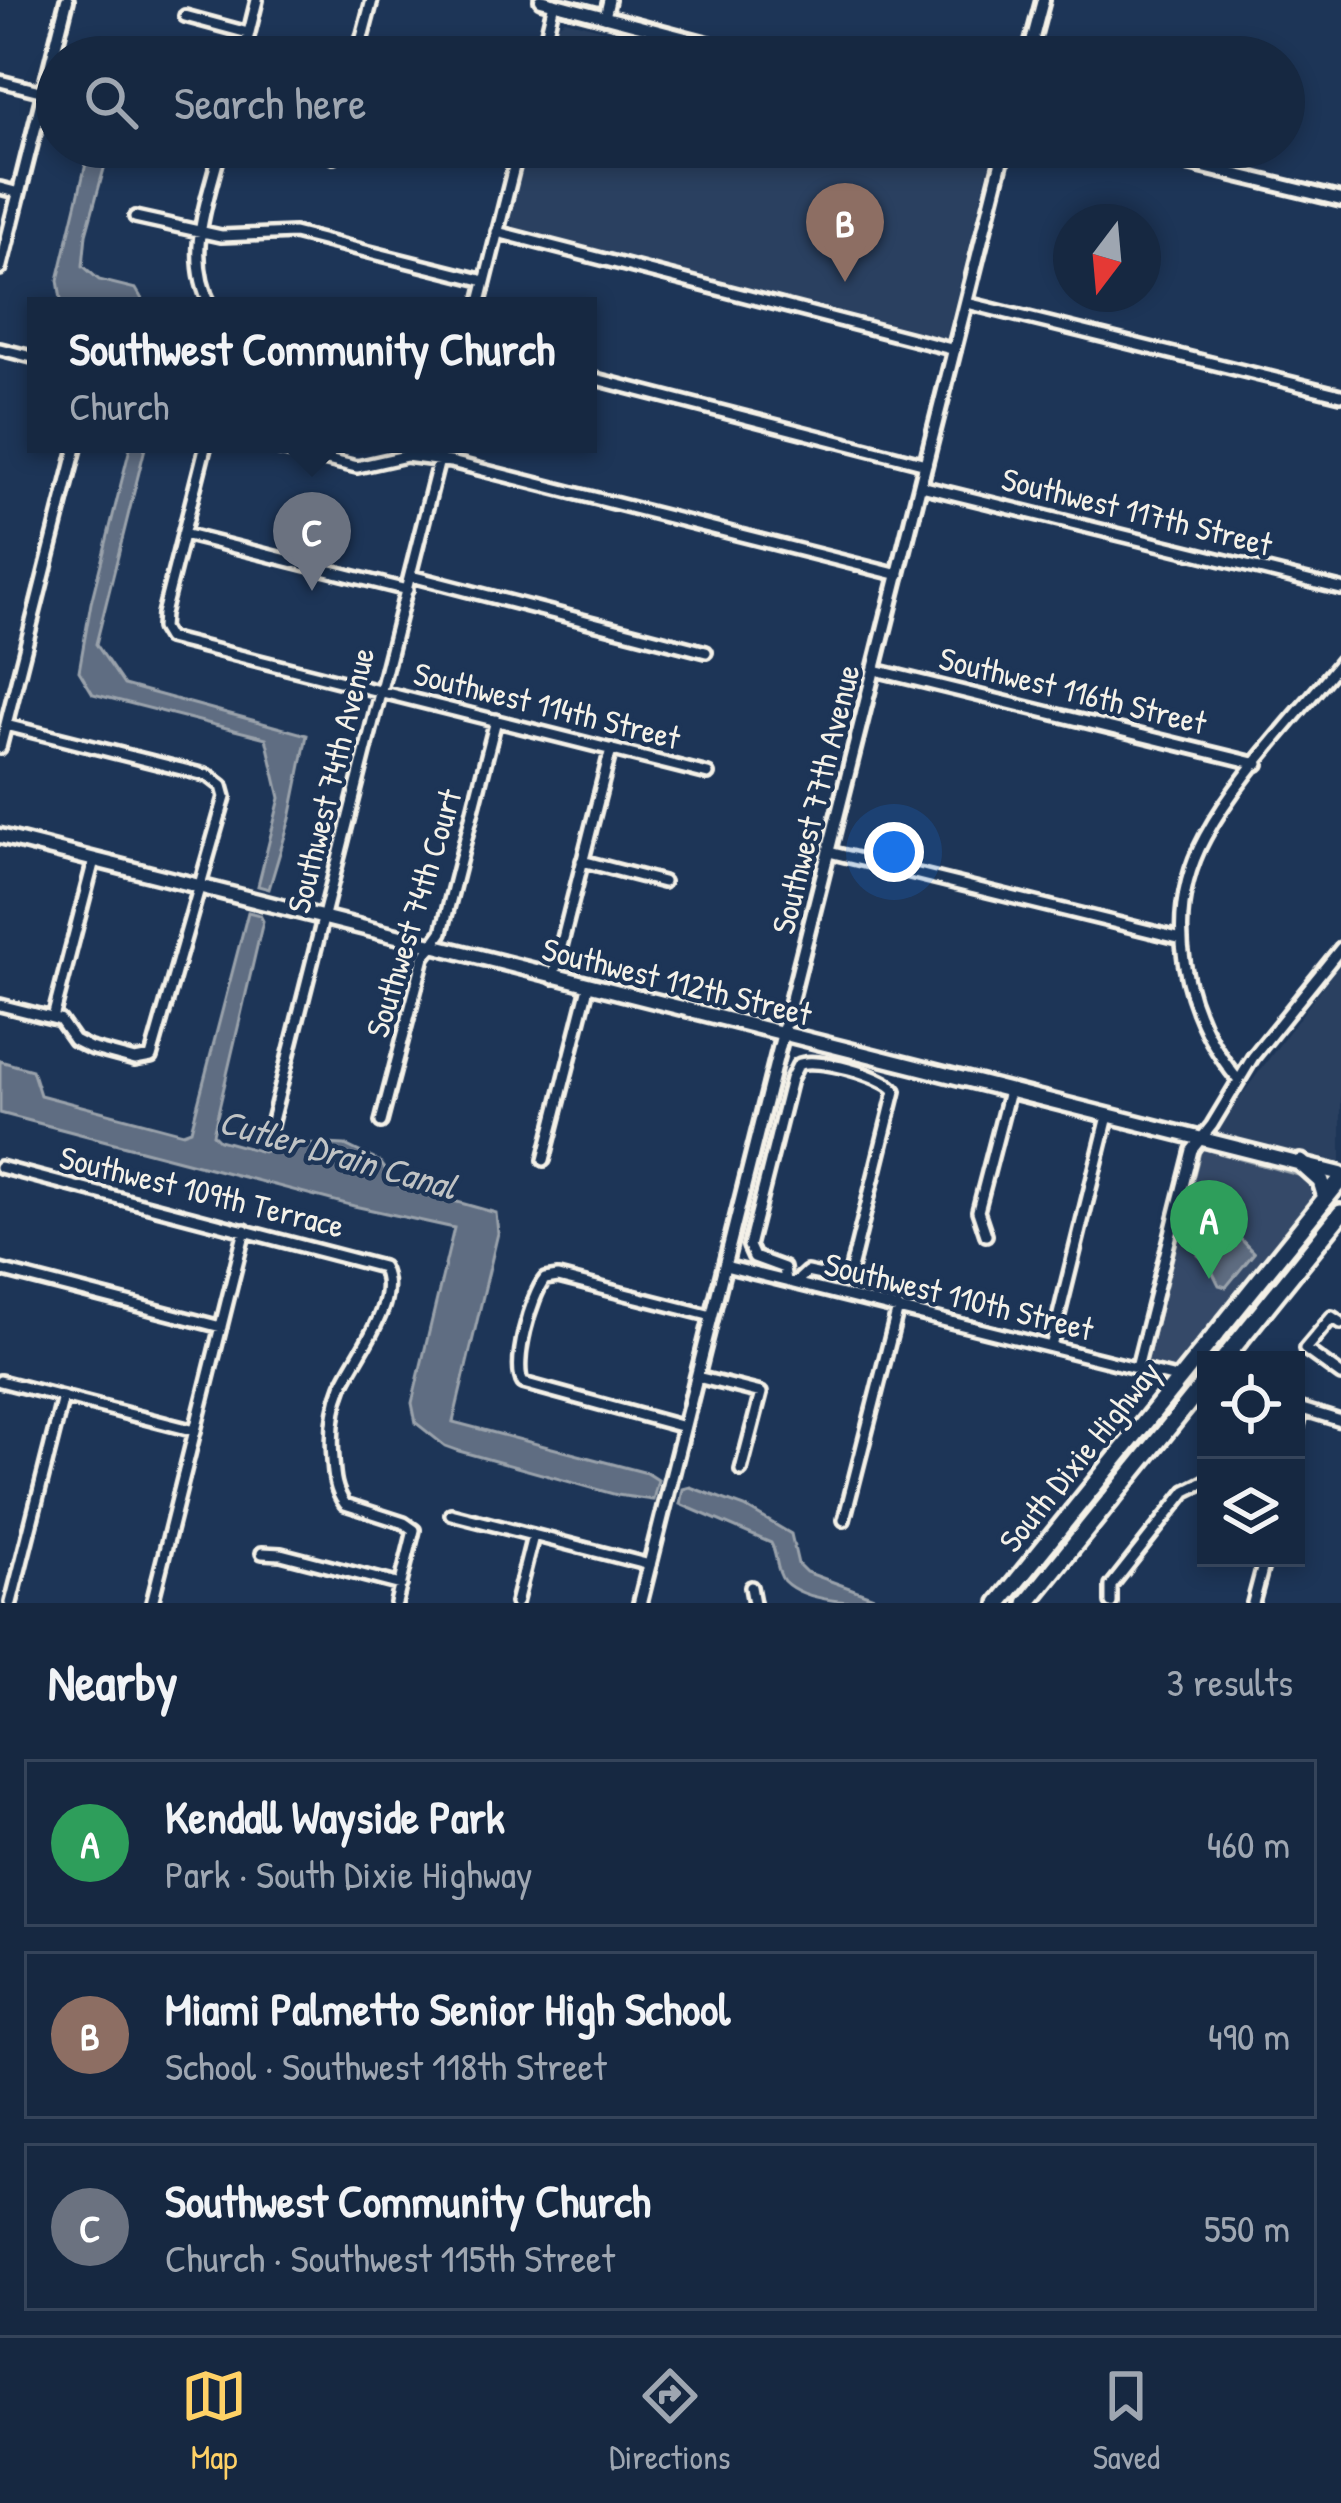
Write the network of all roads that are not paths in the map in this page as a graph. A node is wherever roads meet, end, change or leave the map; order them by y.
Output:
1 (67, 0) edge
2 (257, 0) edge
3 (372, 0) edge
4 (609, 0) edge
5 (1043, 0) edge
6 (548, 2) edge
7 (185, 16) dead end
8 (605, 17) junction
9 (248, 33) junction
10 (58, 36) edge
11 (247, 36) edge
12 (363, 36) edge
13 (544, 36) edge
14 (678, 36) edge
15 (1034, 36) edge
16 (0, 81) edge
17 (36, 90) edge
18 (36, 125) edge
19 (216, 168) edge
20 (514, 168) edge
21 (1000, 168) edge
22 (1208, 168) edge
23 (0, 188) edge
24 (19, 194) junction
25 (1341, 200) edge
26 (135, 217) dead end
27 (200, 232) junction
28 (497, 232) junction
29 (0, 268) edge
30 (485, 281) junction
31 (207, 297) edge
32 (481, 297) edge
33 (967, 303) junction
34 (955, 350) junction
35 (597, 379) edge
36 (1341, 395) edge
37 (75, 453) edge
38 (204, 453) edge
39 (297, 453) edge
40 (441, 453) edge
41 (439, 460) junction
42 (926, 464) junction
43 (921, 486) junction
44 (184, 534) junction
45 (898, 575) junction
46 (411, 576) junction
47 (1341, 589) edge
48 (407, 590) junction
49 (706, 652) dead end
50 (1341, 661) edge
51 (875, 670) junction
52 (381, 692) junction
53 (496, 720) junction
54 (6, 725) junction
55 (0, 748) edge
56 (611, 748) junction
57 (1258, 764) junction
58 (708, 774) dead end
59 (0, 836) edge
60 (829, 852) junction
61 (94, 860) junction
62 (582, 861) junction
63 (663, 882) dead end
64 (199, 887) junction
65 (322, 920) junction
66 (1182, 939) junction
67 (432, 947) junction
68 (1341, 948) edge
69 (553, 978) junction
70 (588, 987) junction
71 (0, 1005) edge
72 (53, 1018) junction
73 (784, 1036) junction
74 (1238, 1080) junction
75 (1009, 1091) junction
76 (1108, 1116) junction
77 (381, 1123) dead end
78 (270, 1129) dead end
79 (1202, 1137) junction
80 (544, 1160) dead end
81 (1301, 1163) junction
82 (0, 1168) edge
83 (1341, 1177) edge
84 (1325, 1198) junction
85 (1341, 1213) edge
86 (245, 1230) junction
87 (986, 1235) dead end
88 (725, 1266) junction
89 (0, 1270) edge
90 (829, 1276) junction
91 (791, 1282) junction
92 (822, 1289) junction
93 (898, 1308) junction
94 (712, 1316) junction
95 (1341, 1323) edge
96 (221, 1327) junction
97 (1051, 1347) junction
98 (1230, 1351) edge
99 (1137, 1368) junction
100 (1341, 1375) edge
101 (697, 1377) junction
102 (1180, 1379) junction
103 (0, 1381) edge
104 (1197, 1382) edge
105 (1197, 1392) edge
106 (63, 1397) junction
107 (1305, 1409) edge
108 (1341, 1418) edge
109 (684, 1426) junction
110 (195, 1431) junction
111 (741, 1470) dead end
112 (1197, 1485) edge
113 (451, 1514) dead end
114 (844, 1520) dead end
115 (533, 1536) junction
116 (262, 1553) dead end
117 (650, 1565) junction
118 (1262, 1567) edge
119 (401, 1586) junction
120 (751, 1587) dead end
121 (1110, 1602) edge
122 (11, 1603) edge
123 (152, 1603) edge
124 (397, 1603) edge
125 (516, 1603) edge
126 (640, 1603) edge
127 (754, 1603) edge
128 (999, 1603) edge
129 (1027, 1603) edge
130 (1253, 1603) edge

1 - 10 street
2 - 9 street
3 - 12 street
4 - 8 street
5 - 15 street
6 - 8 street
6 - 13 street
7 - 9 street
8 - 14 street
9 - 11 street
16 - 17 street
18 - 24 street
19 - 27 street
20 - 28 street
21 - 33 street, Southwest 77th Avenue
22 - 25 street
23 - 24 street
24 - 29 street
26 - 27 street
27 - 30 street
27 - 31 street
28 - 30 street
28 - 34 street
30 - 32 street
33 - 34 street, Southwest 77th Avenue
33 - 36 street
34 - 42 street, Southwest 77th Avenue
35 - 42 street
37 - 54 street
38 - 44 street
39 - 41 street
40 - 41 street, Southwest 74th Avenue
41 - 45 street
41 - 46 street, Southwest 74th Avenue
42 - 43 street, Southwest 77th Avenue
43 - 45 street, Southwest 77th Avenue
43 - 47 street, Southwest 117th Street
44 - 48 street
44 - 52 street, Southwest 114th Street
45 - 51 street, Southwest 77th Avenue
46 - 48 street, Southwest 74th Avenue
46 - 49 street
48 - 52 street, Southwest 74th Avenue
50 - 57 street
51 - 57 street, Southwest 116th Street
51 - 60 street, Southwest 77th Avenue
52 - 53 street, Southwest 114th Street
52 - 65 street, Southwest 74th Avenue
53 - 56 street, Southwest 114th Street
53 - 67 street, Southwest 74th Court
54 - 55 street
54 - 64 street
56 - 58 street, Southwest 114th Street
56 - 62 street
57 - 66 street
59 - 61 main road, Southwest 112th Street
60 - 66 street
60 - 73 street, Southwest 77th Avenue
61 - 64 main road, Southwest 112th Street
61 - 72 street
62 - 63 street
62 - 69 street
64 - 65 main road, Southwest 112th Street
64 - 72 street
65 - 67 main road, Southwest 112th Street
65 - 78 street, Southwest 74th Avenue
66 - 74 street
67 - 69 main road, Southwest 112th Street
67 - 77 street, Southwest 74th Court
68 - 74 street
69 - 70 main road, Southwest 112th Street
70 - 73 main road, Southwest 112th Street
70 - 80 street
71 - 72 street
73 - 75 main road, Southwest 112th Street
73 - 88 street, Southwest 77th Avenue
74 - 79 street
75 - 76 main road, Southwest 112th Street
75 - 87 street
76 - 79 main road, Southwest 112th Street
76 - 97 street
79 - 81 main road, Southwest 112th Street
79 - 99 street
81 - 83 main road, Southwest 112th Street
81 - 84 highway
82 - 86 street, Southwest 109th Terrace
83 - 84 highway, South Dixie Highway
84 - 102 highway, South Dixie Highway
85 - 98 highway
86 - 96 street
86 - 119 street, Southwest 109th Terrace
88 - 91 street, Southwest 110th Street
88 - 94 street, Southwest 77th Avenue
89 - 96 street
90 - 91 street
90 - 91 street
90 - 92 street
91 - 92 street, Southwest 110th Street
92 - 93 street, Southwest 110th Street
93 - 97 street, Southwest 110th Street
93 - 114 street
94 - 101 street, Southwest 77th Avenue
94 - 109 street
95 - 100 street
96 - 110 street
97 - 99 street, Southwest 110th Street
99 - 102 street, Southwest 110th Street
101 - 109 street, Southwest 77th Avenue
101 - 111 street
102 - 104 highway
102 - 128 highway, South Dixie Highway
103 - 106 street
105 - 129 highway, South Dixie Highway
106 - 110 street
106 - 122 street
107 - 108 street
109 - 117 street, Southwest 77th Avenue
110 - 123 street
112 - 121 street
113 - 115 street
115 - 117 street
115 - 125 street
116 - 119 street
117 - 126 street, Southwest 77th Avenue
118 - 130 street
119 - 124 street
120 - 127 street

